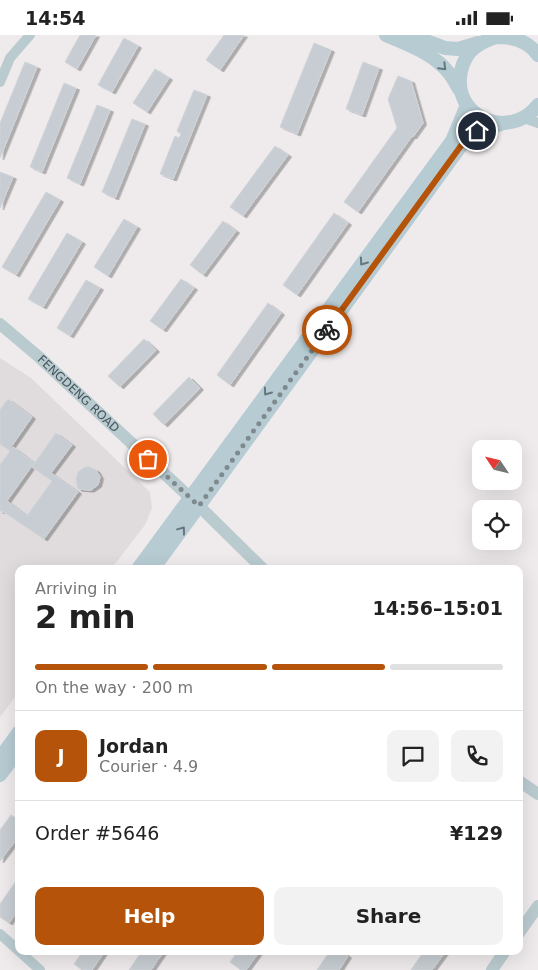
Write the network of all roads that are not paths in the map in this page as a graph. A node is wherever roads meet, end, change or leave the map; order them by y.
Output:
1 (30, 35) edge
2 (386, 35) edge
3 (410, 35) edge
4 (512, 36) edge
5 (481, 43) junction
6 (538, 55) edge
7 (0, 82) edge
8 (464, 99) junction
9 (538, 105) edge
10 (524, 118) junction
11 (538, 119) edge
12 (538, 123) edge
13 (501, 124) junction
14 (0, 324) edge
15 (194, 502) junction
16 (141, 565) edge
17 (155, 565) edge
18 (259, 565) edge
19 (15, 737) edge
20 (15, 755) edge
21 (0, 757) edge
22 (0, 775) edge
23 (523, 784) edge
24 (538, 794) edge
25 (538, 906) edge
26 (523, 927) edge
27 (0, 934) edge
28 (15, 948) edge
29 (23, 955) edge
30 (502, 955) edge
31 (40, 970) edge
32 (492, 970) edge

1 - 7 street
2 -> 8 main road
3 - 5 main road
4 - 5 main road
4 - 6 main road
5 - 8 main road
8 - 13 main road
8 -> 15 main road
9 - 10 main road
10 - 11 main road
10 - 12 street
10 - 13 main road
13 - 15 main road
14 - 15 street, FENGDENG ROAD
15 - 16 main road
17 -> 15 main road
15 - 18 street, FENGDENG ROAD
19 - 21 main road
20 - 22 main road
23 - 24 street
25 - 26 street
27 - 28 street
29 - 31 street
30 - 32 street

